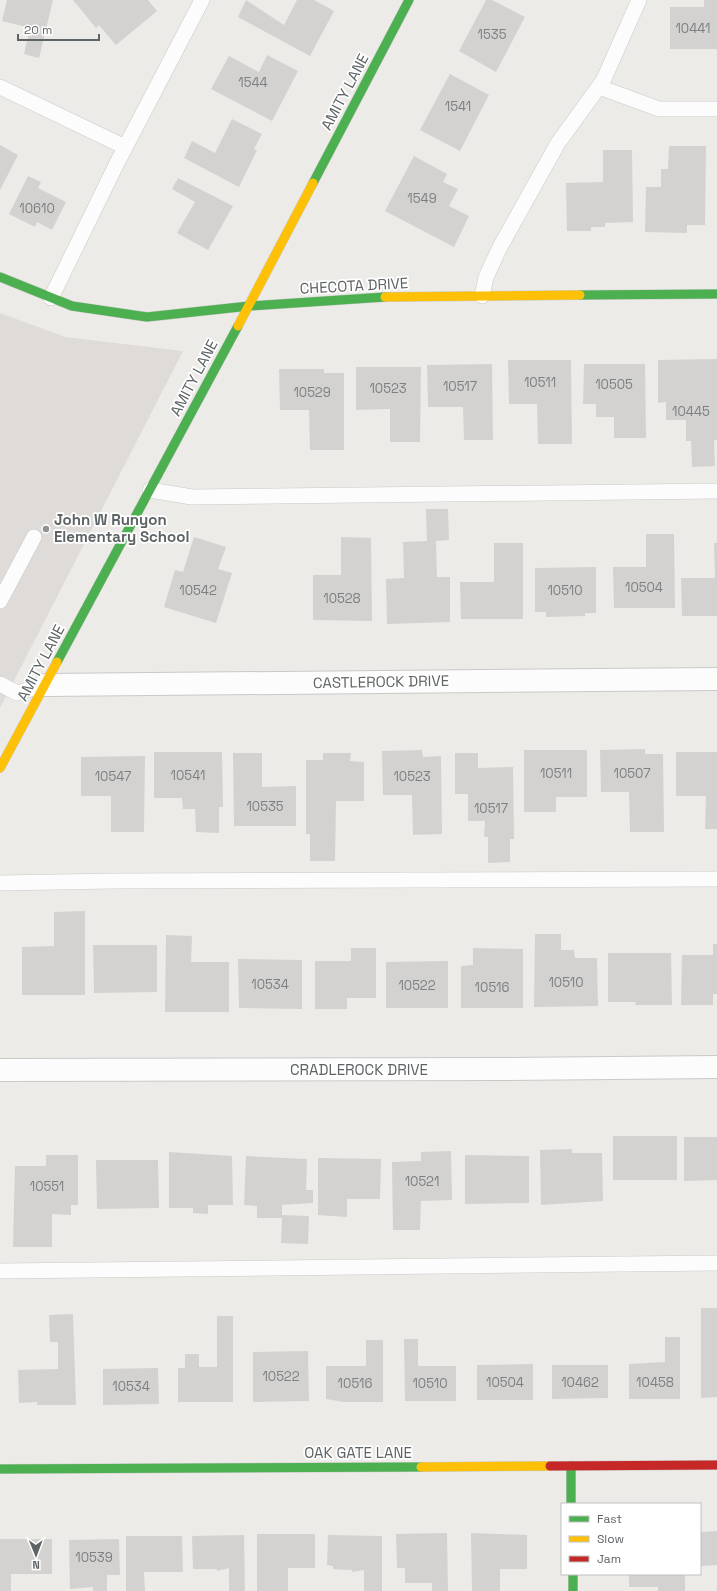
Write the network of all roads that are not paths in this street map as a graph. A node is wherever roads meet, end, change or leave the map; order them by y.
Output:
1 (202, 0) edge
2 (409, 0) edge
3 (639, 0) edge
4 (0, 87) edge
5 (599, 87) junction
6 (717, 109) edge
7 (125, 147) junction
8 (0, 277) edge
9 (717, 294) edge
10 (482, 296) junction
11 (52, 298) junction
12 (249, 306) junction
13 (150, 490) junction
14 (717, 491) edge
15 (34, 537) dead end
16 (0, 601) edge
17 (717, 678) edge
18 (0, 684) edge
19 (45, 685) junction
20 (2, 761) edge
21 (717, 879) edge
22 (0, 883) edge
23 (717, 1067) edge
24 (0, 1070) edge
25 (717, 1263) edge
26 (0, 1271) edge
27 (717, 1465) edge
28 (571, 1466) junction
29 (0, 1469) edge
30 (571, 1503) edge
31 (572, 1575) edge
32 (573, 1591) edge

1 - 7 lane
2 - 12 street, AMITY LANE
3 - 5 lane
4 - 7 lane
5 - 6 lane
5 - 10 lane
7 - 11 lane
8 - 11 street, CHECOTA DRIVE
9 - 10 street, CHECOTA DRIVE
10 - 12 street, CHECOTA DRIVE
11 - 12 street, CHECOTA DRIVE
12 - 13 street, AMITY LANE
13 - 14 lane
13 - 19 street, AMITY LANE
15 - 16 lane
17 - 19 street, CASTLEROCK DRIVE
18 - 19 lane
19 - 20 street, AMITY LANE
21 - 22 lane
23 - 24 street, CRADLEROCK DRIVE
25 - 26 lane
27 - 28 street, OAK GATE LANE
28 - 29 street, OAK GATE LANE
28 - 30 street
31 - 32 street

